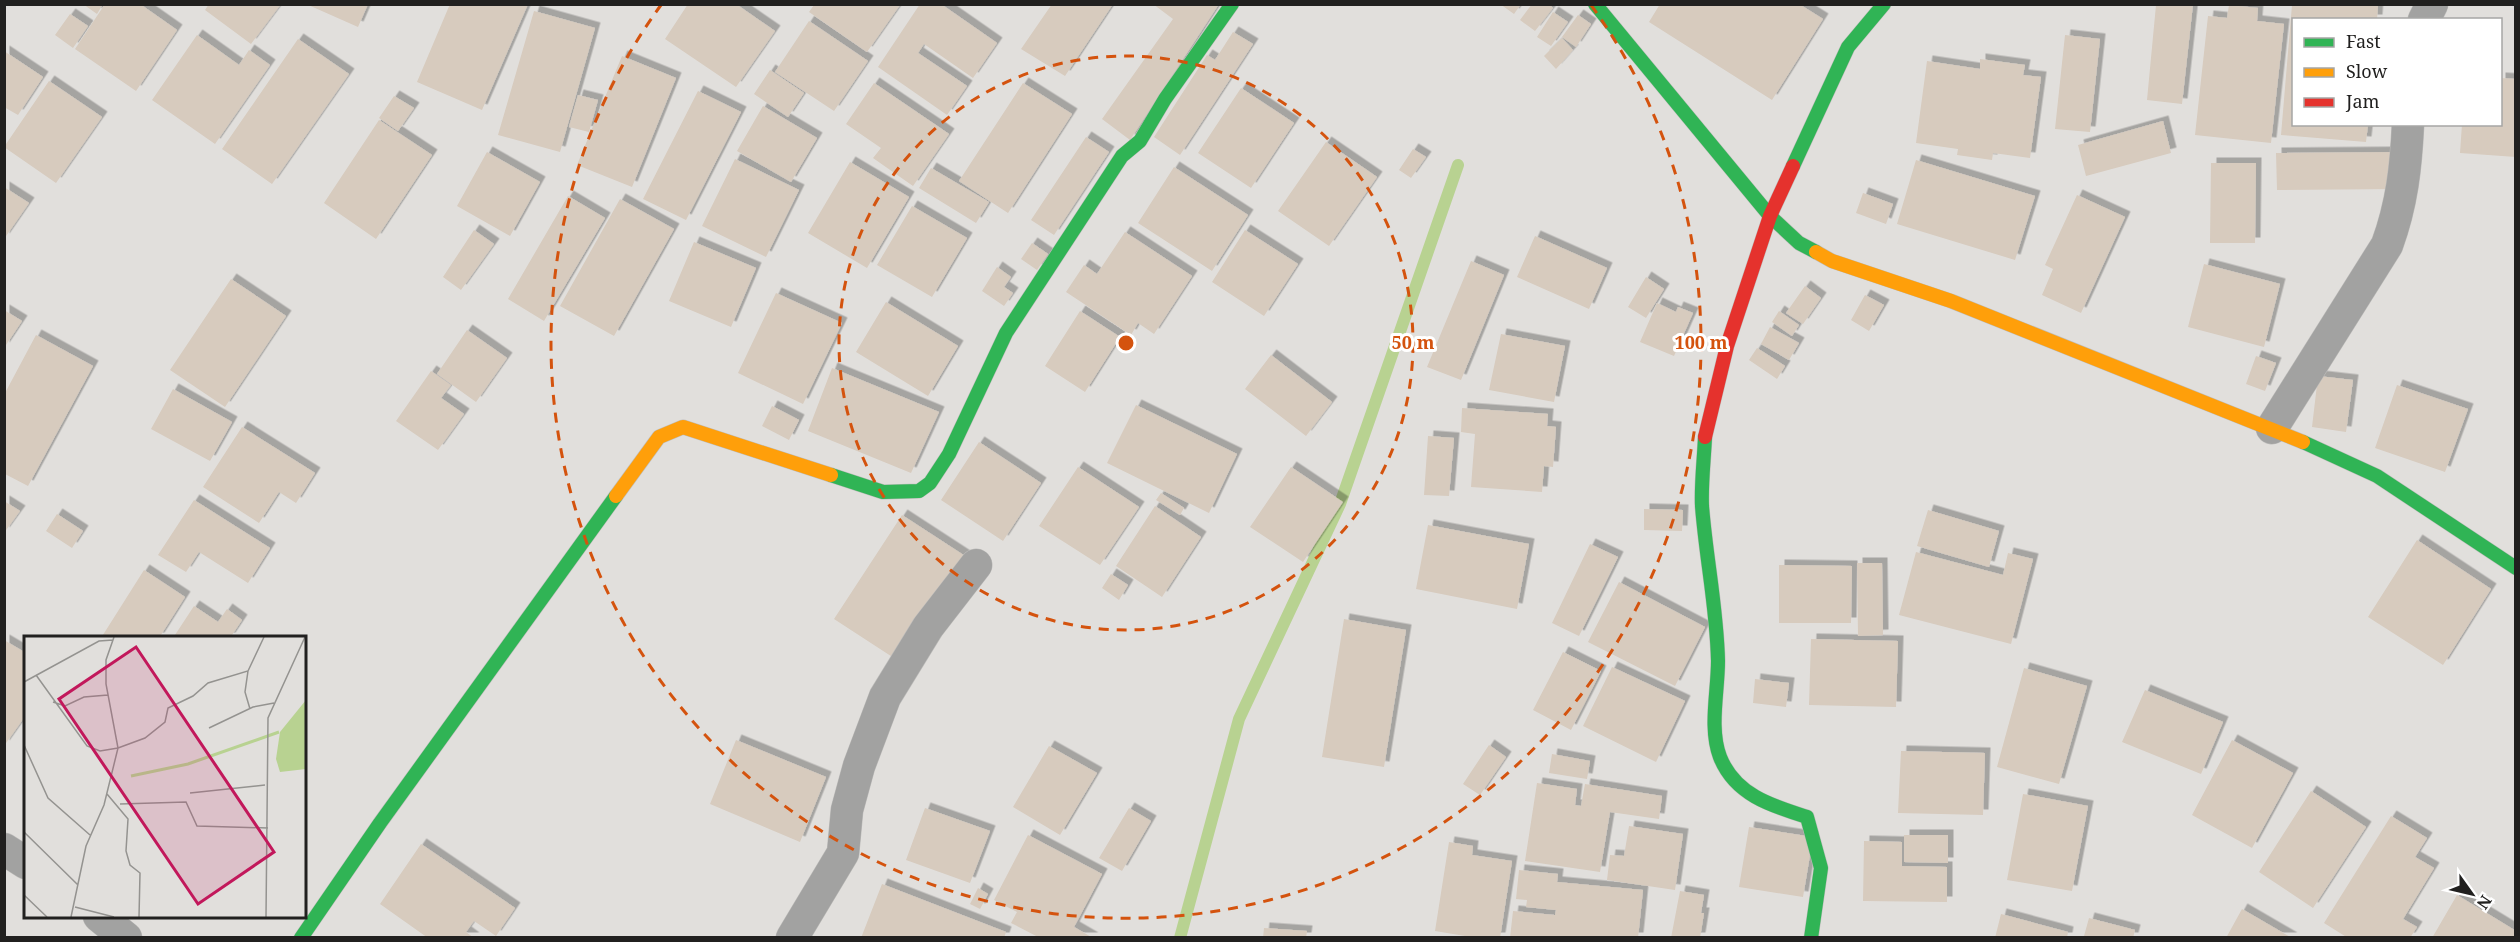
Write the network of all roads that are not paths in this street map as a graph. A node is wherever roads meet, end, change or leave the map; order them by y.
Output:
1 (1232, 4) edge
2 (1595, 4) edge
3 (1884, 4) edge
4 (2432, 4) edge
5 (2425, 18) edge
6 (2408, 126) edge
7 (1770, 216) junction
8 (2272, 428) junction
9 (976, 565) dead end
10 (2516, 568) edge
11 (4, 849) edge
12 (24, 862) edge
13 (101, 918) edge
14 (126, 938) edge
15 (301, 938) edge
16 (792, 938) edge
17 (1811, 938) edge

1 - 15 street
2 - 7 street
3 - 7 street
4 - 5 street
6 - 8 street
7 - 8 street
7 - 17 street
8 - 10 street
9 - 16 street
11 - 12 street
13 - 14 street

